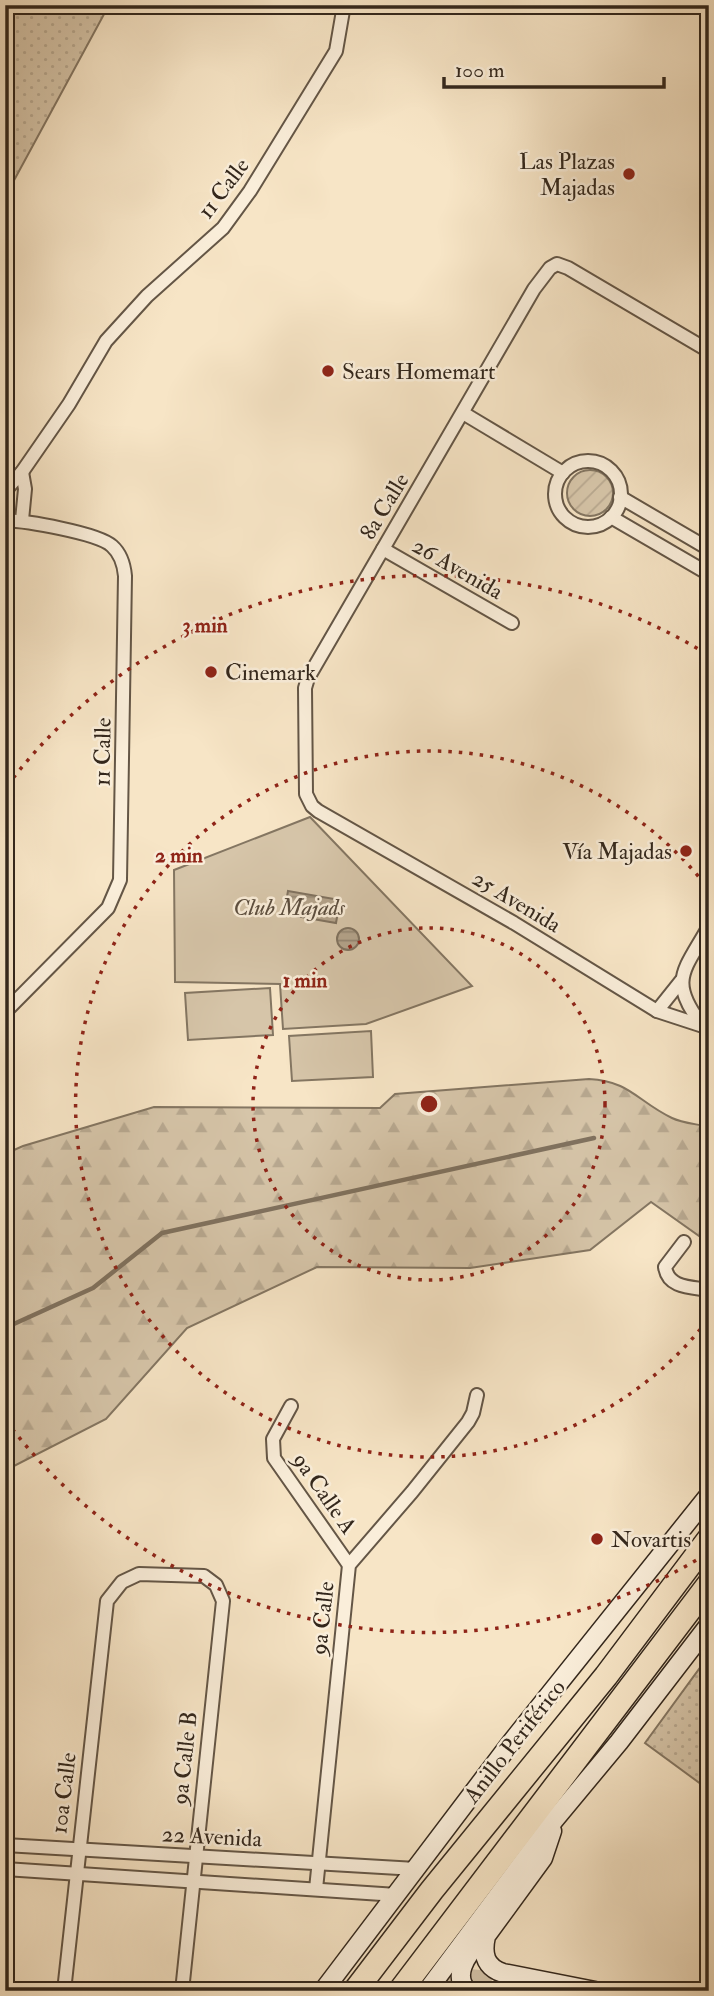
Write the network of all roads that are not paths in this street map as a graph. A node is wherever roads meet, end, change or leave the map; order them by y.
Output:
1 (344, 5) edge
2 (709, 351) edge
3 (461, 416) junction
4 (22, 472) junction
5 (561, 476) junction
6 (5, 491) edge
7 (621, 497) junction
8 (611, 517) junction
9 (5, 520) edge
10 (22, 520) junction
11 (383, 549) junction
12 (709, 549) edge
13 (709, 574) edge
14 (512, 623) dead end
15 (309, 800) joint
16 (709, 926) edge
17 (681, 981) junction
18 (657, 1010) junction
19 (5, 1012) edge
20 (706, 1027) edge
21 (684, 1242) dead end
22 (709, 1290) edge
23 (477, 1395) dead end
24 (291, 1406) dead end
25 (709, 1495) edge
26 (709, 1539) edge
27 (349, 1565) junction
28 (709, 1584) edge
29 (107, 1601) joint
30 (709, 1611) edge
31 (709, 1625) edge
32 (677, 1626) junction
33 (606, 1676) junction
34 (555, 1819) junction
35 (5, 1844) edge
36 (78, 1849) junction
37 (194, 1856) junction
38 (318, 1863) junction
39 (5, 1869) edge
40 (416, 1870) junction
41 (76, 1874) junction
42 (192, 1881) junction
43 (316, 1889) junction
44 (397, 1895) junction
45 (486, 1936) junction
46 (64, 1991) edge
47 (182, 1991) edge
48 (323, 1991) edge
49 (355, 1991) edge
50 (384, 1991) edge
51 (400, 1991) edge
52 (427, 1991) edge
53 (468, 1991) edge
54 (595, 1991) edge

1 - 4 street, 11 Calle
2 - 3 street, 8a Calle
3 - 5 street
3 - 11 street, 8a Calle
4 - 6 street, 11 Calle
4 - 10 street
5 - 7 street
5 - 8 street
7 - 8 street
7 - 12 street
8 - 13 street
9 - 10 street, 11 Calle
10 - 19 street, 11 Calle
11 - 14 street, 26 Avenida
11 - 15 street, 8a Calle
15 - 18 street, 25 Avenida
16 - 17 street
17 - 18 street
17 - 20 street
18 - 20 street, 25 Avenida
21 - 22 street
23 - 27 street, 9a Calle
24 - 27 street, 9a Calle A
25 - 40 street, Anillo Periférico
26 - 33 highway, Anillo Periférico
27 - 38 street, 9a Calle
28 - 32 highway
29 - 36 street, 10a Calle
29 - 37 street, 9a Calle B
30 - 32 highway
31 - 34 street
32 - 51 highway
33 - 49 highway, Anillo Periférico
33 - 50 highway
34 - 45 street
34 - 52 street
35 - 36 street, 22 Avenida
36 - 37 street, 22 Avenida
36 - 41 street, 10a Calle
37 - 38 street, 22 Avenida
37 - 42 street, 9a Calle B
38 - 40 street, 22 Avenida
38 - 43 street, 9a Calle
39 - 41 street, 22 Avenida
40 - 44 street, Anillo Periférico
41 - 42 street, 22 Avenida
41 - 46 street, 10a Calle
42 - 43 street, 22 Avenida
42 - 47 street, 9a Calle B
43 - 44 street, 22 Avenida
44 - 48 street, Anillo Periférico
45 - 53 street
45 - 54 street

